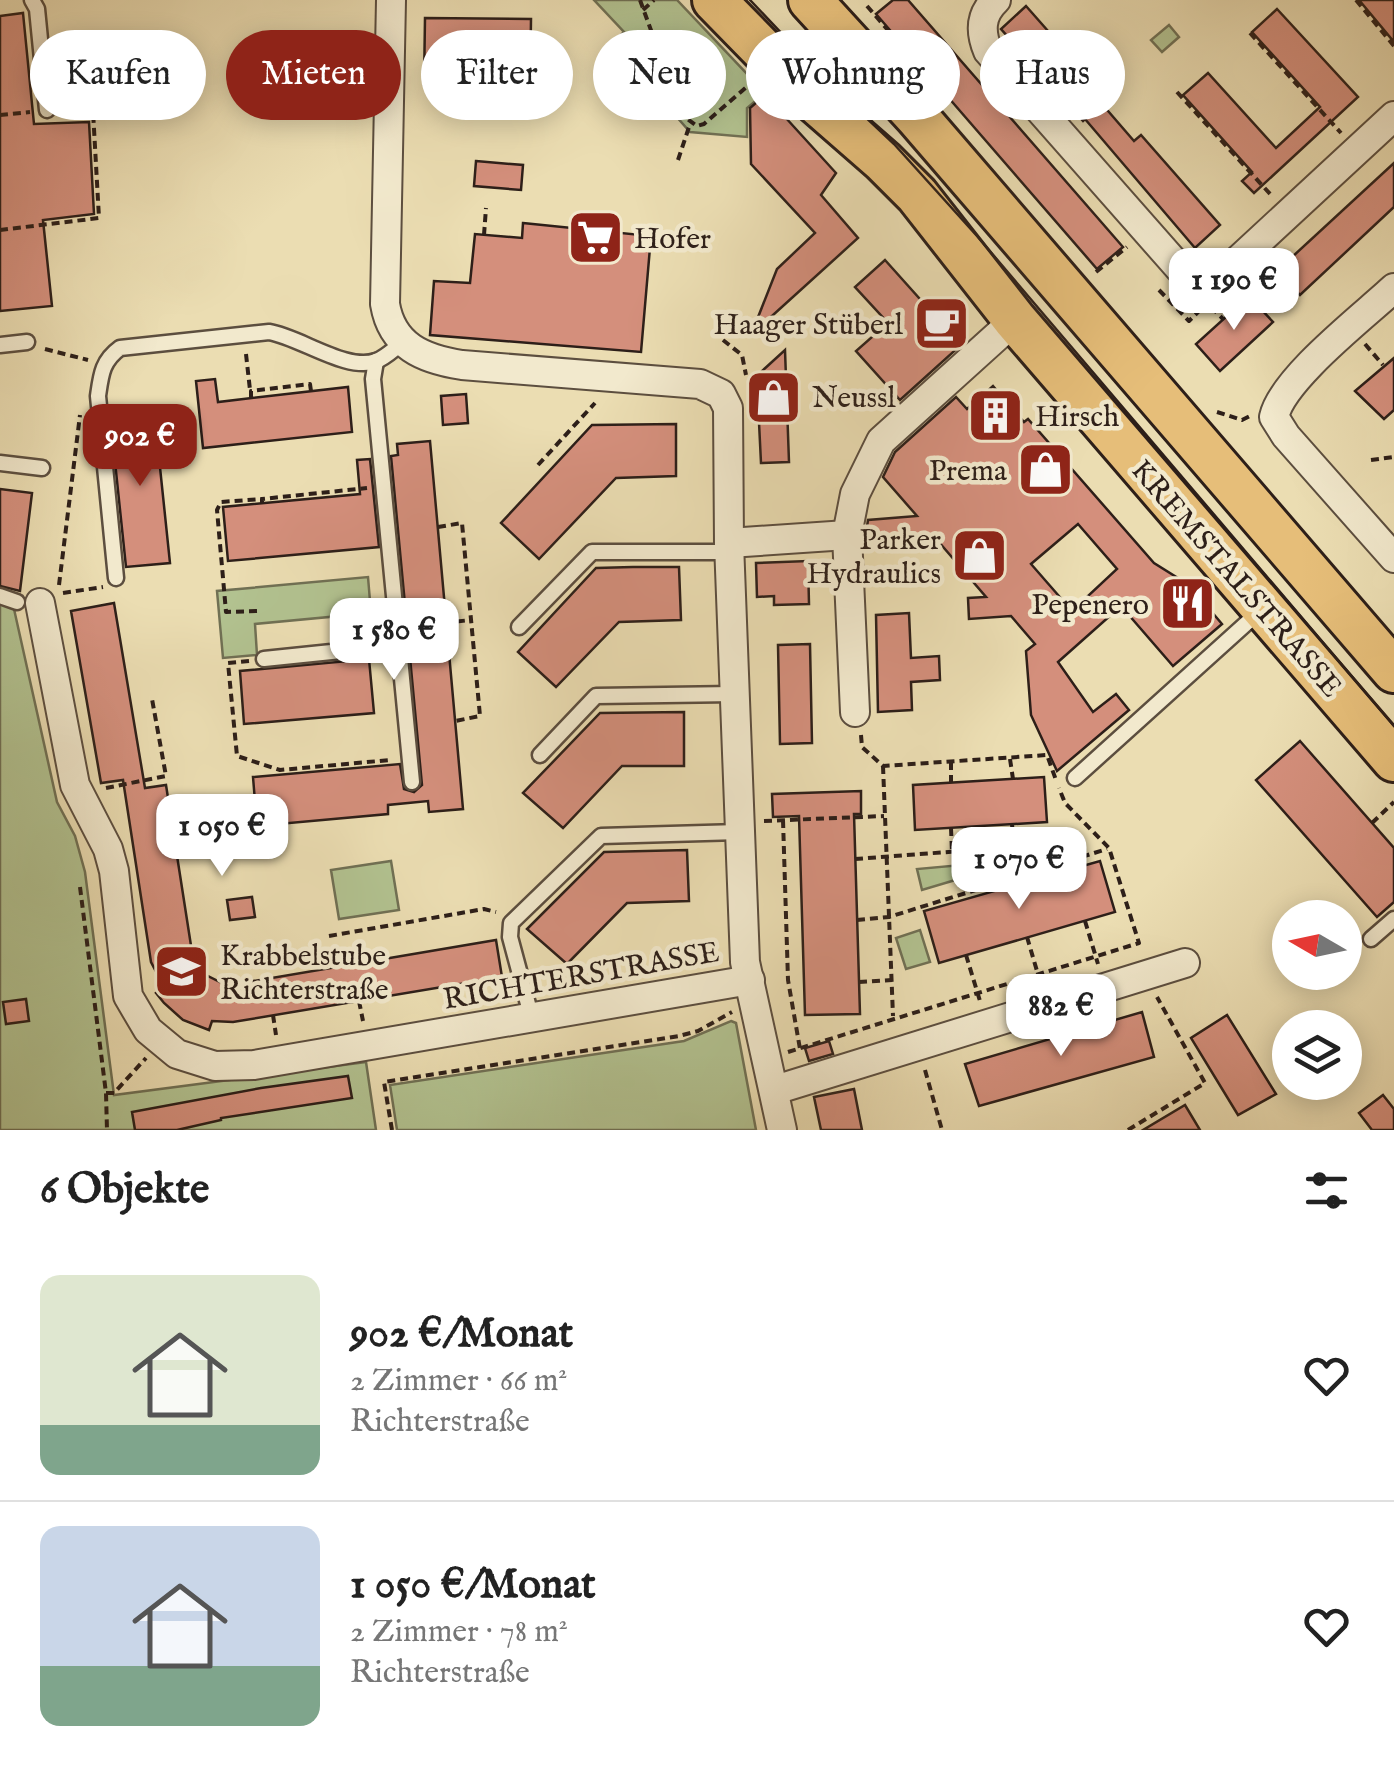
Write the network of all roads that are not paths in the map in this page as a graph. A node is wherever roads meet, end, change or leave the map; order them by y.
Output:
1 (32, 0) edge
2 (391, 0) edge
3 (714, 0) edge
4 (810, 0) edge
5 (996, 0) edge
6 (40, 30) edge
7 (1394, 116) edge
8 (1394, 288) edge
9 (1015, 320) junction
10 (27, 342) road end
11 (402, 343) junction
12 (0, 345) edge
13 (376, 361) junction
14 (0, 463) edge
15 (42, 468) dead end
16 (847, 535) junction
17 (730, 547) junction
18 (1394, 558) edge
19 (116, 578) dead end
20 (0, 596) edge
21 (29, 602) joint
22 (1263, 608) junction
23 (519, 627) dead end
24 (399, 644) junction
25 (264, 659) road end
26 (1394, 671) edge
27 (734, 694) junction
28 (855, 712) dead end
29 (540, 755) dead end
30 (1394, 760) edge
31 (1075, 778) dead end
32 (412, 782) dead end
33 (739, 827) junction
34 (1394, 919) edge
35 (1371, 938) dead end
36 (1186, 963) dead end
37 (750, 980) junction
38 (528, 1004) dead end
39 (775, 1090) junction
40 (782, 1130) edge

1 - 6 lane
2 - 11 street
3 - 9 main road, KREMSTALSTRASSE
4 - 26 main road, KREMSTALSTRASSE
5 - 7 street
8 - 18 street
9 - 16 street
9 - 22 main road, KREMSTALSTRASSE
10 - 12 lane
11 - 13 lane
11 - 17 street, RICHTERSTRASSE
13 - 19 lane
13 - 24 lane
14 - 15 lane
16 - 17 street
16 - 28 street
17 - 23 lane
17 - 27 street, RICHTERSTRASSE
20 - 21 lane
21 - 37 street, RICHTERSTRASSE
22 - 30 main road, KREMSTALSTRASSE
22 - 31 lane
24 - 25 lane
24 - 32 lane
27 - 29 lane
27 - 33 street, RICHTERSTRASSE
33 - 37 street, RICHTERSTRASSE
33 - 38 lane
34 - 35 lane
36 - 39 street
37 - 39 street
39 - 40 street

